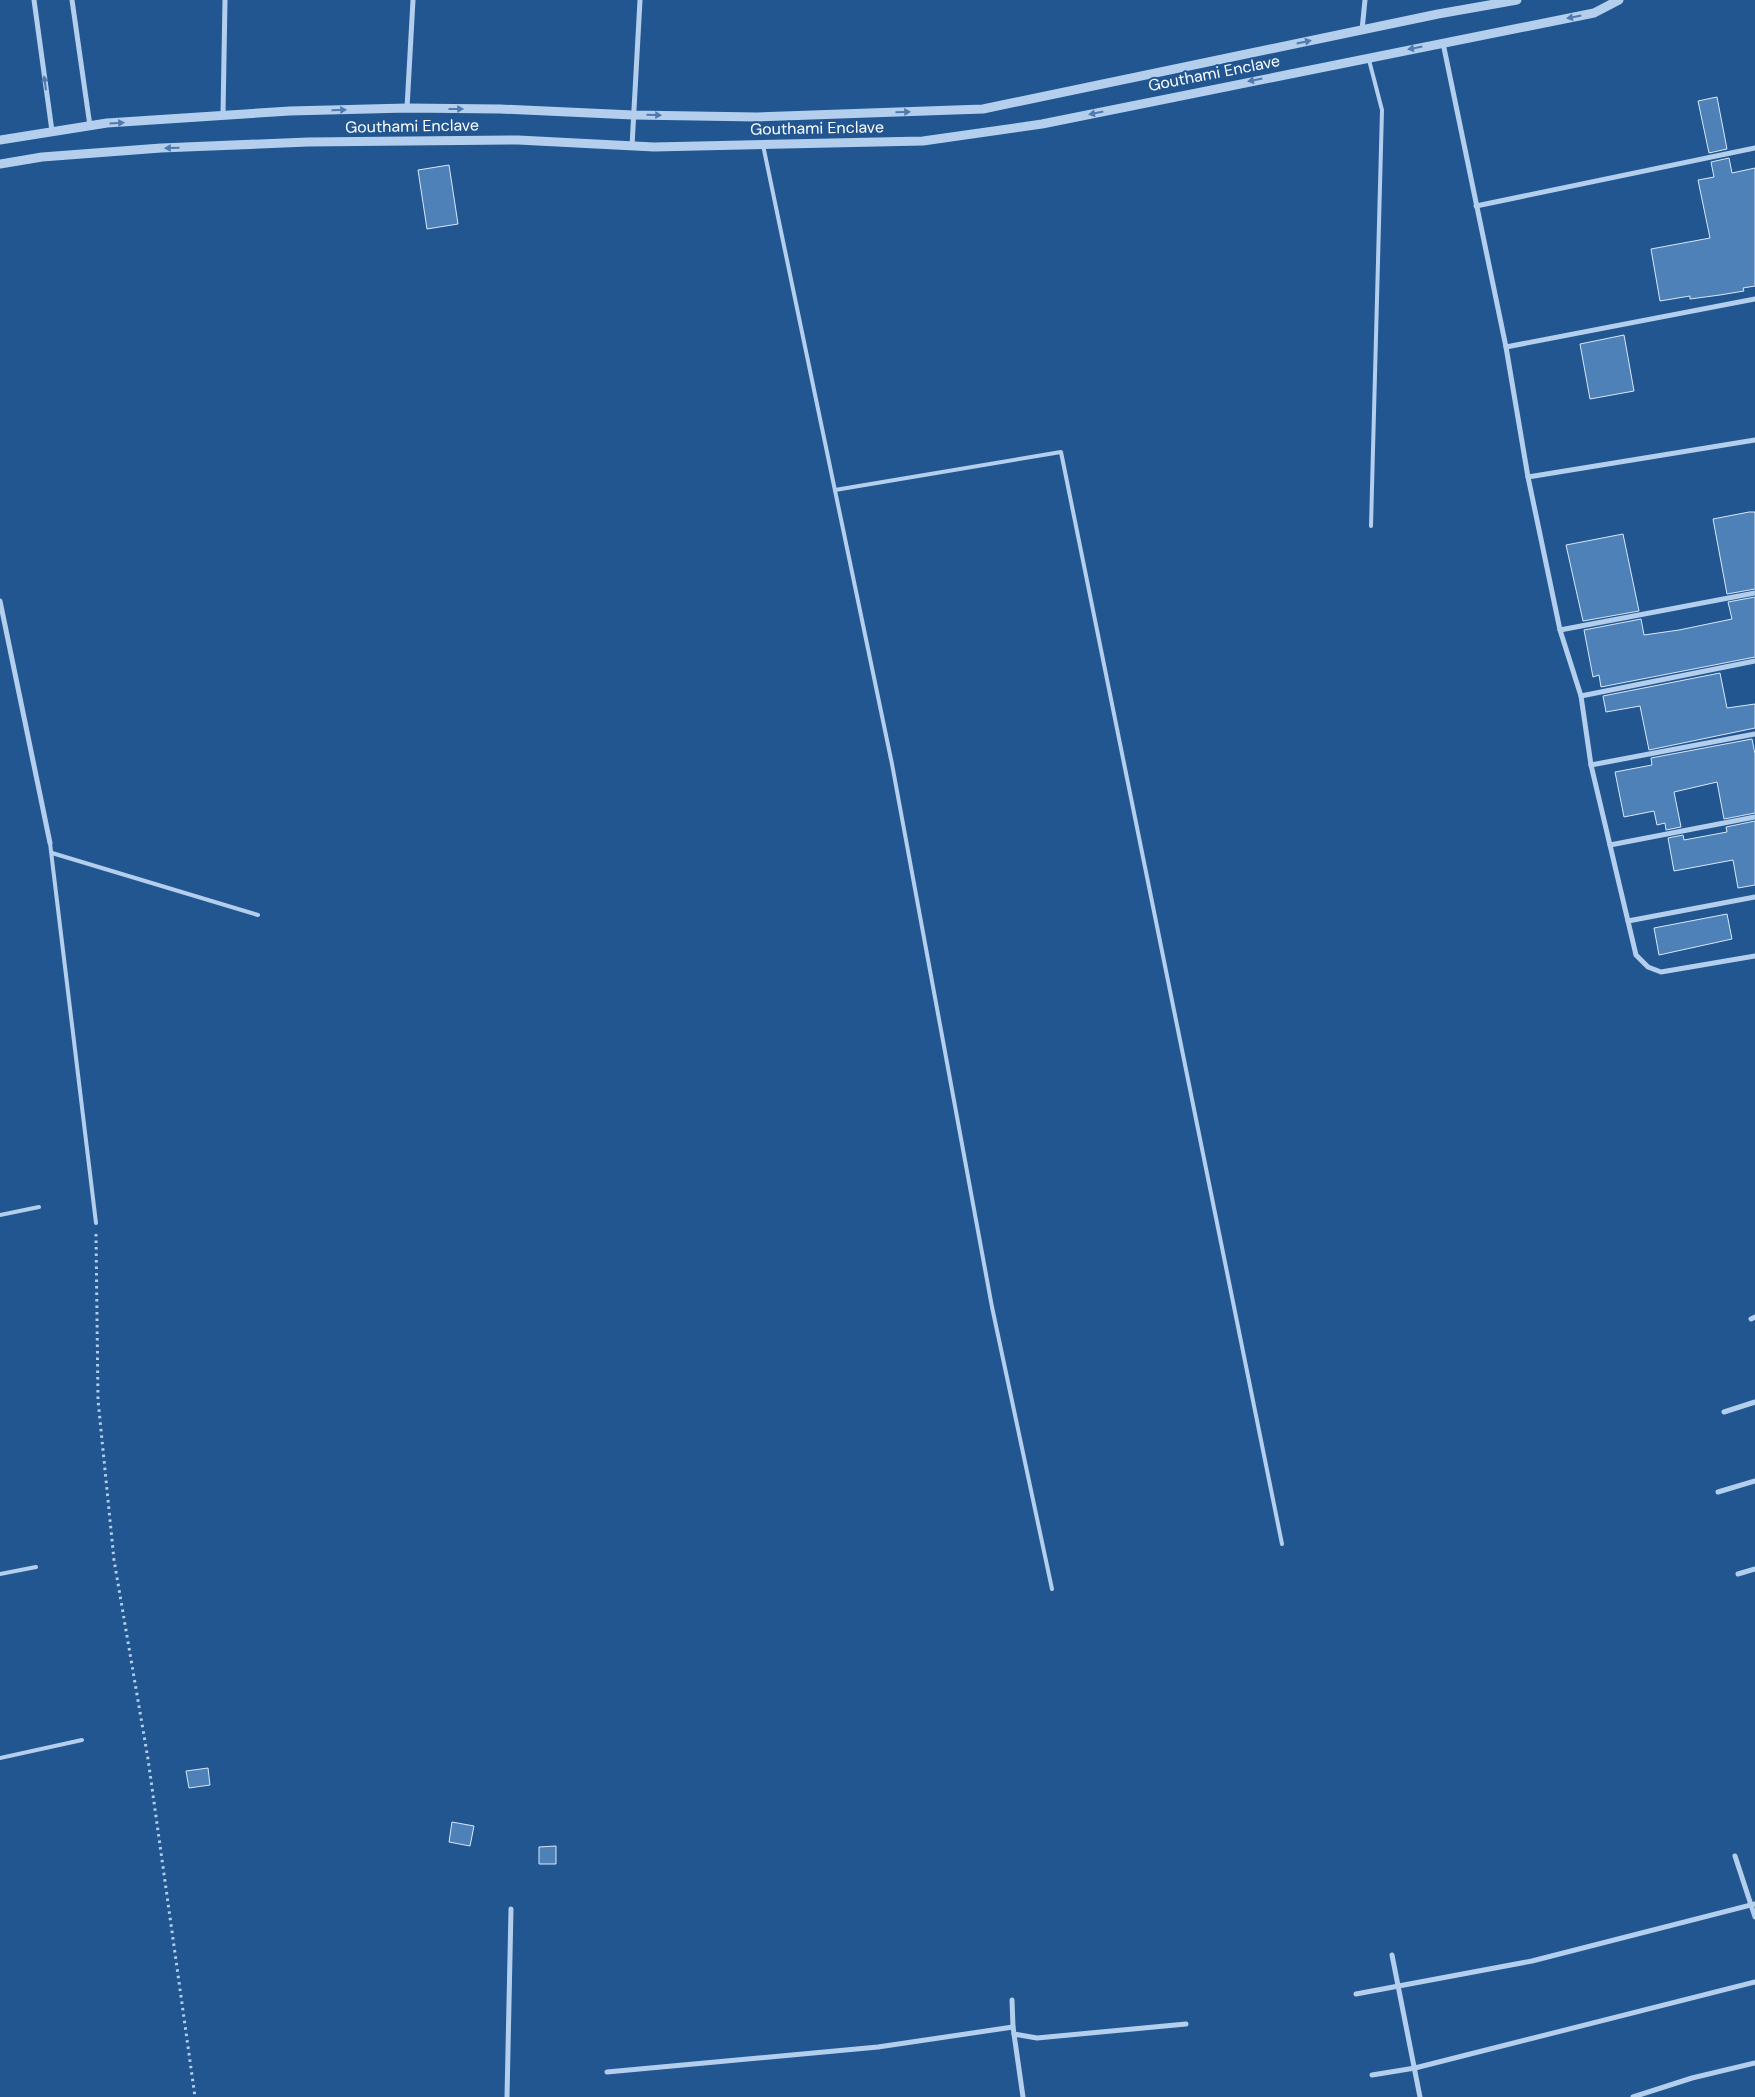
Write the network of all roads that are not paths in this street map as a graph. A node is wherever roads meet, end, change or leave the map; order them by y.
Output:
1 (34, 0) edge
2 (72, 0) edge
3 (225, 0) edge
4 (413, 0) edge
5 (640, 0) edge
6 (1365, 0) edge
7 (1515, 0) edge
8 (1620, 0) edge
9 (1362, 30) junction
10 (1443, 43) junction
11 (1368, 58) junction
12 (408, 108) junction
13 (223, 115) junction
14 (633, 115) junction
15 (90, 126) junction
16 (52, 131) junction
17 (0, 140) edge
18 (763, 144) junction
19 (632, 146) junction
20 (1755, 148) edge
21 (0, 164) edge
22 (1476, 206) junction
23 (1755, 299) edge
24 (1506, 346) junction
25 (1755, 440) edge
26 (1528, 477) junction
27 (835, 490) junction
28 (1370, 526) dead end
29 (1755, 594) edge
30 (0, 601) edge
31 (1560, 630) junction
32 (1755, 661) edge
33 (1581, 696) junction
34 (1755, 734) edge
35 (1591, 765) junction
36 (1755, 817) edge
37 (50, 842) joint
38 (1610, 845) junction
39 (52, 853) junction
40 (1755, 897) edge
41 (258, 915) dead end
42 (1628, 921) junction
43 (1755, 956) edge
44 (39, 1207) dead end
45 (0, 1215) edge
46 (96, 1223) road end
47 (1755, 1402) edge
48 (1724, 1412) dead end
49 (1755, 1480) edge
50 (1718, 1492) dead end
51 (1282, 1544) dead end
52 (36, 1567) dead end
53 (1755, 1569) edge
54 (0, 1574) edge
55 (1738, 1574) dead end
56 (1052, 1589) dead end
57 (82, 1740) dead end
58 (0, 1758) edge
59 (1735, 1856) dead end
60 (1753, 1905) edge
61 (511, 1909) dead end
62 (1755, 1917) edge
63 (1392, 1954) dead end
64 (1755, 1982) edge
65 (1399, 1985) junction
66 (1356, 1994) dead end
67 (1012, 2000) dead end
68 (1186, 2024) dead end
69 (1013, 2027) junction
70 (1014, 2034) junction
71 (1755, 2063) edge
72 (1415, 2068) junction
73 (607, 2072) dead end
74 (1372, 2075) dead end
75 (507, 2097) edge
76 (1023, 2097) edge
77 (1420, 2097) edge
78 (1633, 2097) edge

16 -> 1 street
2 - 15 street
3 - 13 street
4 - 12 street
5 - 14 street
6 - 9 street
7 - 9 street, Gouthami Enclave
8 -> 10 street, Gouthami Enclave
14 -> 9 street, Gouthami Enclave
10 -> 11 street, Gouthami Enclave
10 - 22 street
11 -> 18 street, Gouthami Enclave
11 - 28 lane
13 -> 12 street, Gouthami Enclave
12 -> 14 street, Gouthami Enclave
15 -> 13 street, Gouthami Enclave
14 - 19 street
15 - 16 street, Gouthami Enclave
16 - 17 street, Gouthami Enclave
18 - 19 street, Gouthami Enclave
18 - 27 lane
19 -> 21 street, Gouthami Enclave
20 - 22 street
22 - 24 street
23 - 24 street
24 - 26 street
25 - 26 street
26 - 31 street
27 - 51 lane
27 - 56 lane
29 - 31 street
30 - 37 street
31 - 33 street
32 - 33 street
33 - 35 street
34 - 35 street
35 - 38 street
36 - 38 street
37 - 39 lane
38 - 42 street
39 - 41 lane
39 - 46 lane
40 - 42 street
42 - 43 street
44 - 45 lane
47 - 48 street
49 - 50 street
52 - 54 lane
53 - 55 street
57 - 58 lane
59 - 60 street
60 - 62 street
60 - 65 street
61 - 75 street
63 - 65 street
64 - 72 street
65 - 66 street
65 - 72 street
67 - 69 street
68 - 70 street
69 - 70 street
69 - 73 street
70 - 76 street
71 - 78 street
72 - 74 street
72 - 77 street

